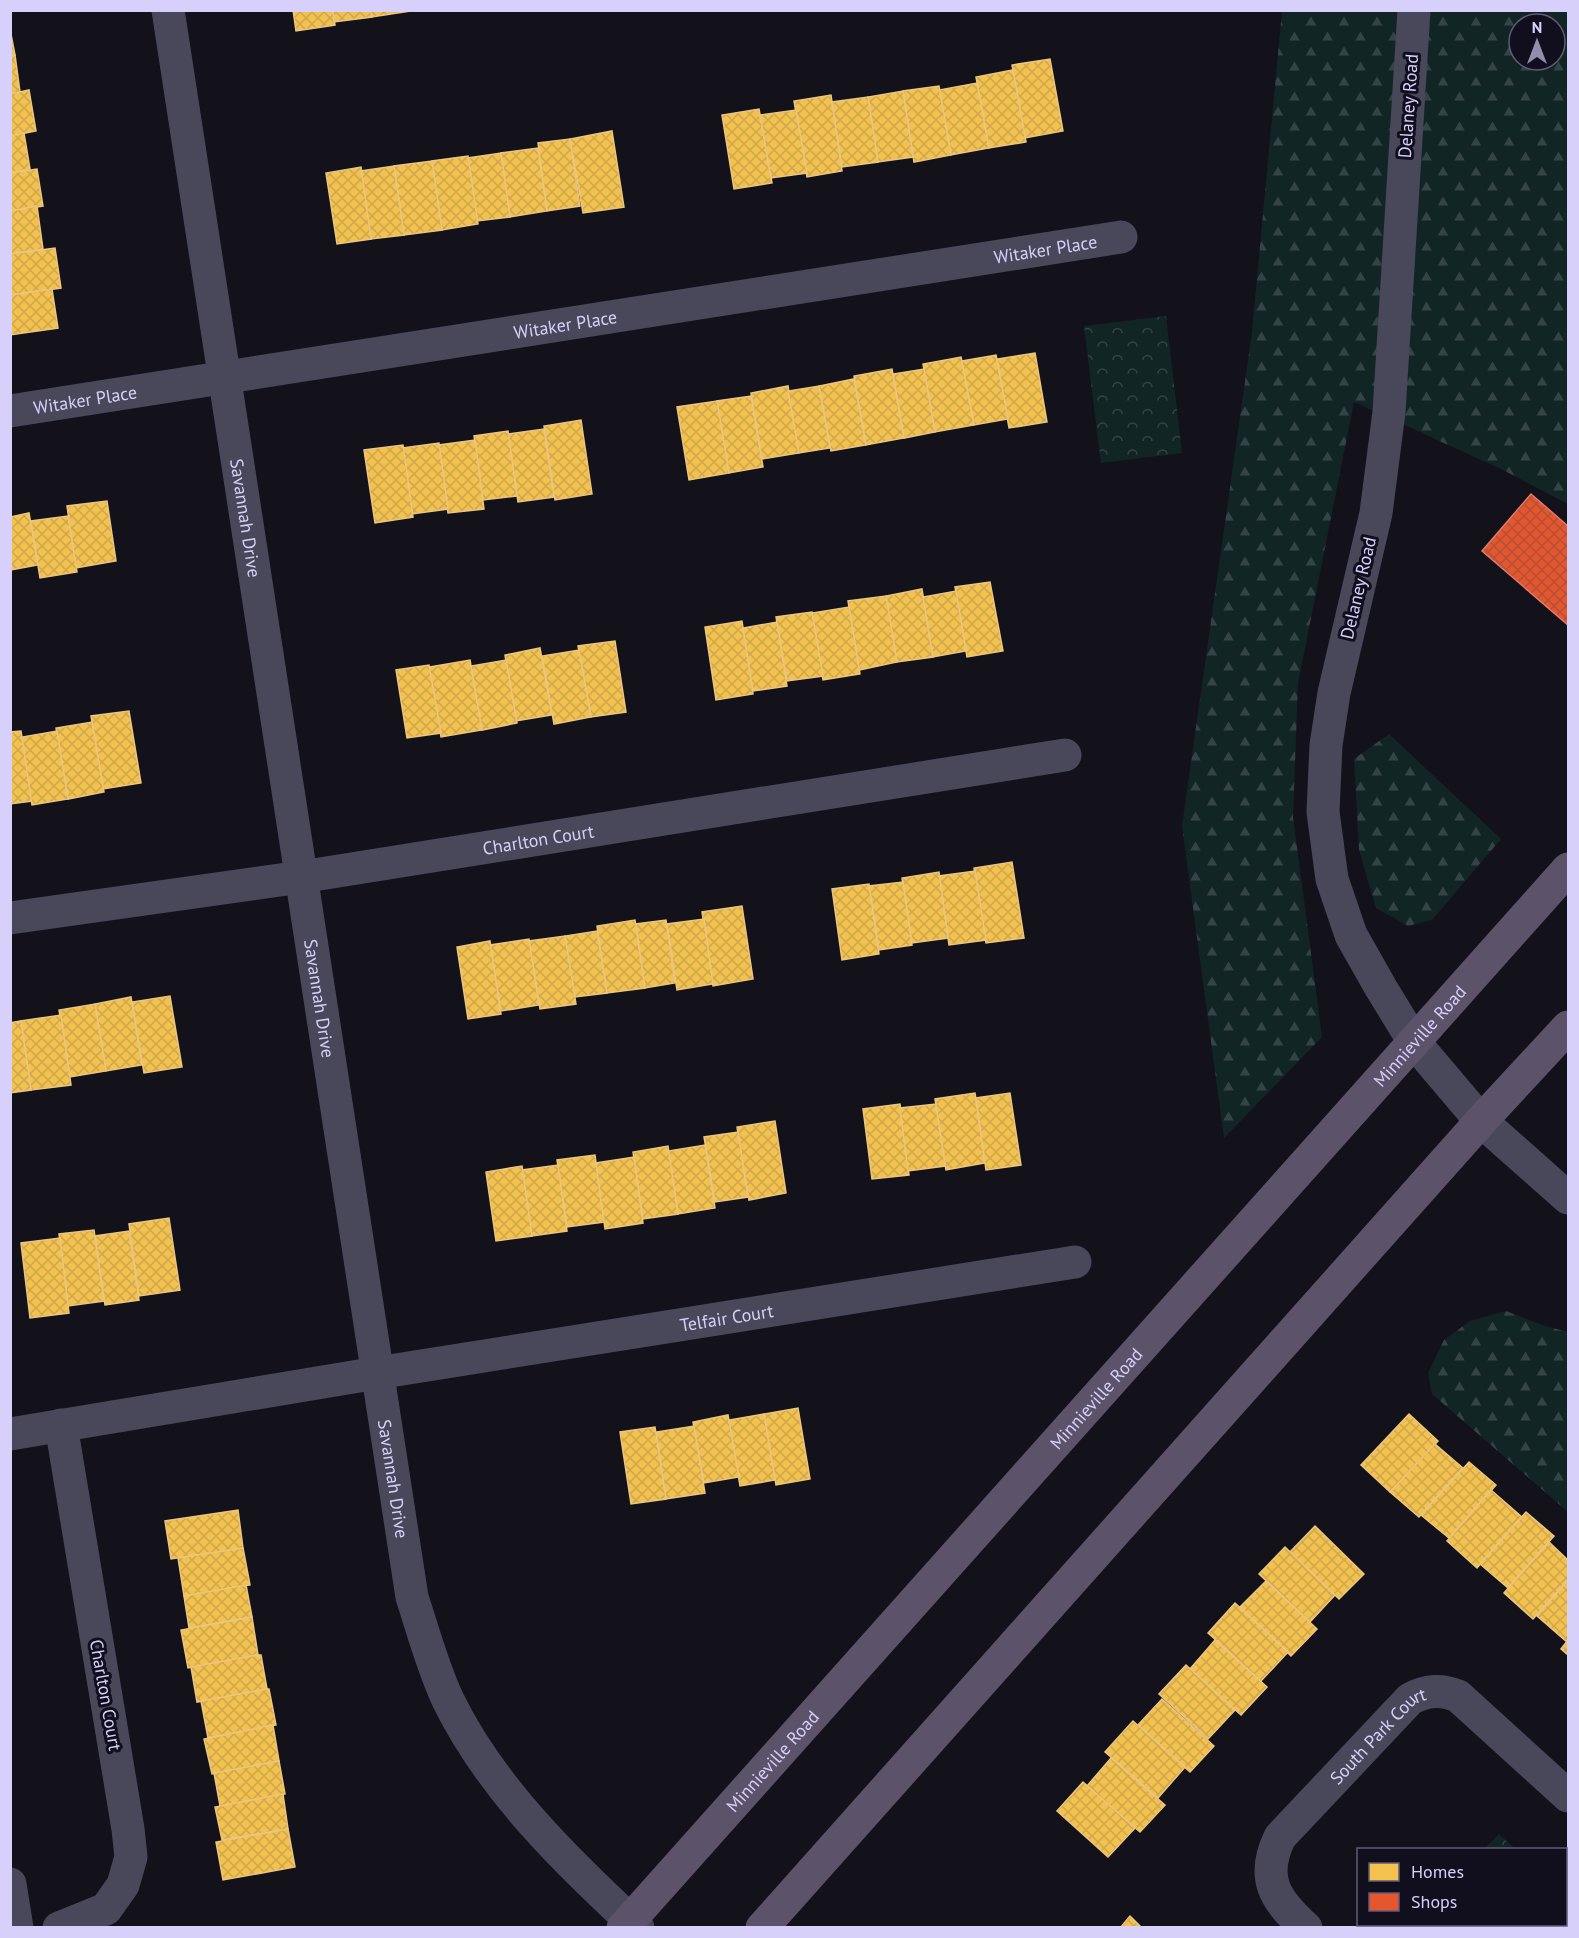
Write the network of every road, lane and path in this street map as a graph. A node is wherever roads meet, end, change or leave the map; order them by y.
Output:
1 (168, 10) edge
2 (1414, 10) edge
3 (1121, 237) dead end
4 (224, 377) junction
5 (10, 411) edge
6 (1065, 755) dead end
7 (1569, 869) edge
8 (301, 877) junction
9 (10, 918) edge
10 (1569, 1027) edge
11 (1414, 1042) junction
12 (1481, 1121) junction
13 (1569, 1198) edge
14 (1075, 1262) dead end
15 (377, 1373) junction
16 (61, 1425) junction
17 (10, 1434) edge
18 (1569, 1796) edge
19 (10, 1884) edge
20 (630, 1925) edge
21 (17, 1928) edge
22 (59, 1928) edge
23 (762, 1928) edge
24 (1306, 1928) edge

1 - 4 street, Savannah Drive
2 - 11 street, Delaney Road
3 - 4 street, Witaker Place
4 - 5 street, Witaker Place
4 - 8 street, Savannah Drive
6 - 8 street, Charlton Court
7 - 11 main road, Minnieville Road
8 - 9 street, Charlton Court
8 - 15 street, Savannah Drive
10 - 12 main road
11 - 12 street, Delaney Road
11 - 20 main road, Minnieville Road
12 - 13 street, Delaney Road
12 - 23 main road
14 - 15 street, Telfair Court
15 - 16 street
15 - 20 street, Savannah Drive
16 - 17 street
16 - 22 street, Charlton Court
18 - 24 street, South Park Court
19 - 21 street

